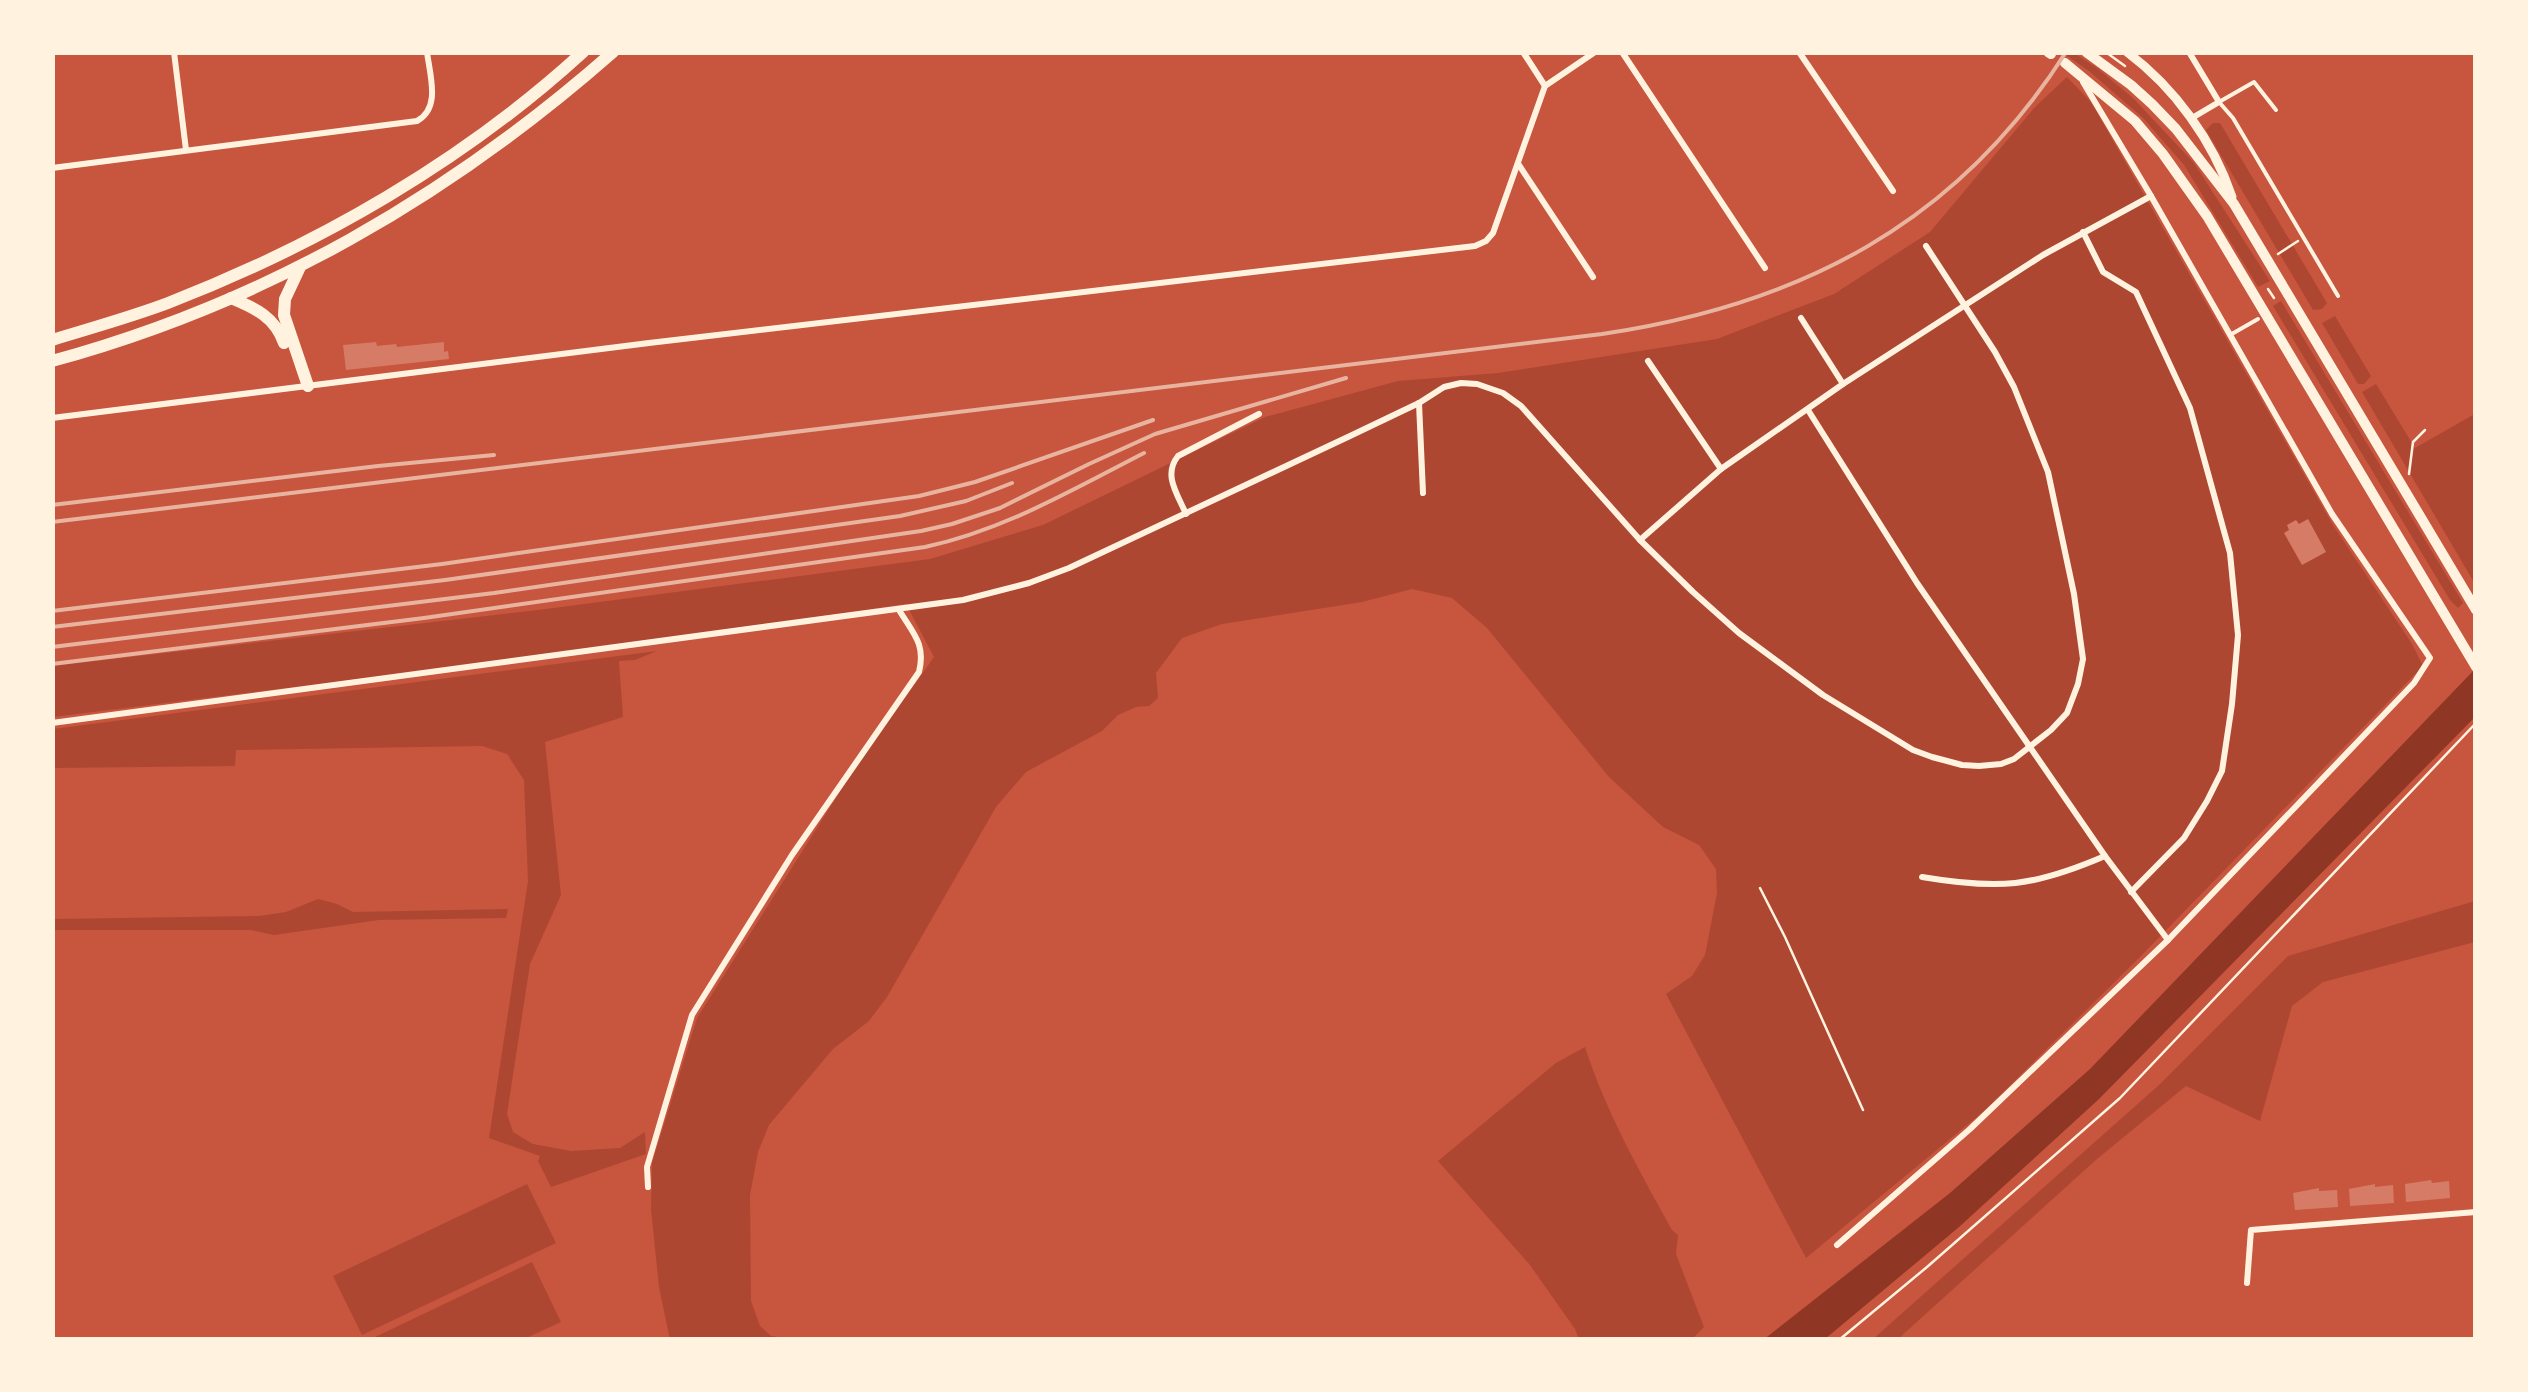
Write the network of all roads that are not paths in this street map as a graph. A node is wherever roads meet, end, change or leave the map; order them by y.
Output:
1 (174, 52) edge
2 (427, 52) edge
3 (583, 52) edge
4 (613, 52) edge
5 (1522, 52) edge
6 (1595, 52) edge
7 (1622, 52) edge
8 (1799, 52) edge
9 (2086, 52) edge
10 (2127, 52) edge
11 (2189, 52) edge
12 (2065, 63) dead end
13 (2078, 73) junction
14 (1545, 86) junction
15 (2220, 102) junction
16 (2276, 110) dead end
17 (2192, 118) junction
18 (186, 150) junction
19 (1518, 164) junction
20 (52, 168) edge
21 (1893, 192) dead end
22 (2151, 196) junction
23 (2234, 204) junction
24 (2083, 232) junction
25 (1926, 246) dead end
26 (301, 266) junction
27 (1765, 268) dead end
28 (1594, 277) dead end
29 (2338, 296) dead end
30 (231, 298) junction
31 (1965, 305) junction
32 (1802, 318) dead end
33 (2258, 319) dead end
34 (2230, 335) junction
35 (52, 340) edge
36 (52, 360) edge
37 (1648, 361) dead end
38 (1843, 384) junction
39 (304, 387) junction
40 (1419, 402) junction
41 (1808, 410) junction
42 (1260, 414) dead end
43 (52, 418) edge
44 (1721, 469) junction
45 (1423, 493) dead end
46 (1186, 514) junction
47 (1640, 540) junction
48 (899, 610) junction
49 (2476, 610) edge
50 (2476, 667) edge
51 (52, 723) edge
52 (2032, 746) junction
53 (2105, 856) junction
54 (1922, 877) dead end
55 (2131, 892) junction
56 (2168, 940) junction
57 (648, 1187) dead end
58 (2476, 1212) edge
59 (1837, 1245) dead end
60 (2246, 1283) dead end

1 - 18 street
2 - 18 street
3 - 35 highway
4 - 26 highway
5 - 14 street
6 - 14 street
7 - 27 street
8 - 21 street
9 - 23 main road
10 - 17 street
11 - 15 street
12 - 13 main road
13 - 22 street
13 - 50 main road
14 - 19 street
15 - 16 lane
15 - 17 street
15 - 29 lane
17 - 23 street
18 - 20 street
19 - 28 street
19 - 39 street
22 - 24 street
22 - 34 street
23 - 49 main road
24 - 31 street
24 - 55 street
25 - 31 street
26 - 30 highway
26 - 39 highway
30 - 36 highway
30 - 39 highway
31 - 38 street
31 - 52 street
32 - 38 street
33 - 34 lane
34 - 56 street
37 - 44 street
38 - 41 street
39 - 43 street
40 - 45 street
40 - 46 street
40 - 47 street
41 - 44 street
41 - 52 street
42 - 46 street
44 - 47 street
46 - 48 street
47 - 52 street
48 - 51 street
48 - 57 street
52 - 53 street
53 - 54 street
53 - 55 street
55 - 56 street
56 - 59 street
58 - 60 street

